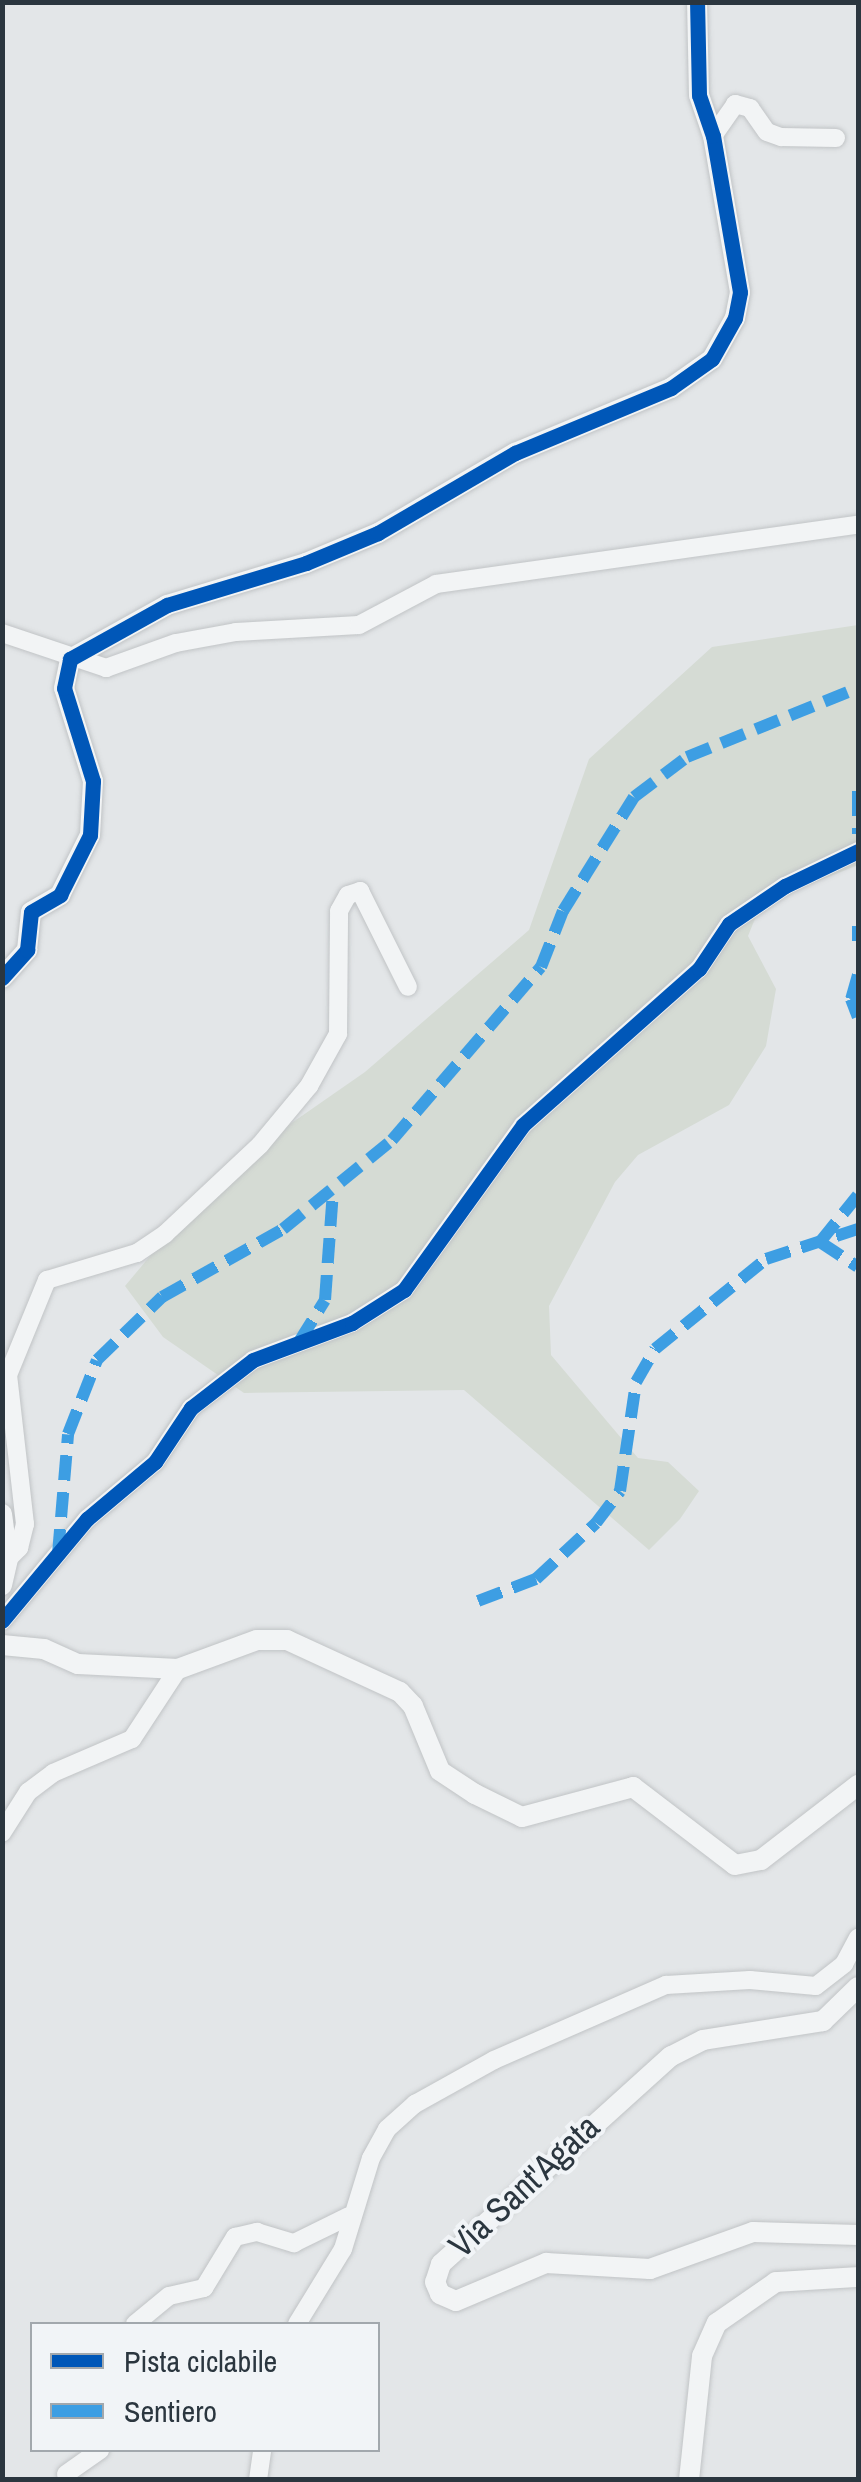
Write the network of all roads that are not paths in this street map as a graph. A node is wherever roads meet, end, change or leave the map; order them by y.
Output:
1 (696, 2) edge
2 (713, 136) junction
3 (836, 138) dead end
4 (858, 525) edge
5 (2, 633) edge
6 (70, 660) junction
7 (858, 851) edge
8 (2, 978) edge
9 (408, 987) dead end
10 (2, 1514) edge
11 (8, 1559) junction
12 (2, 1585) edge
13 (2, 1621) edge
14 (2, 1645) edge
15 (178, 1669) junction
16 (858, 1785) edge
17 (2, 1833) edge
18 (858, 1938) edge
19 (858, 1987) edge
20 (349, 2216) junction
21 (858, 2235) edge
22 (858, 2277) edge
23 (137, 2322) edge
24 (298, 2322) edge
25 (97, 2452) edge
26 (262, 2452) edge
27 (66, 2474) dead end
28 (258, 2480) edge
29 (689, 2480) edge

1 - 2 street
2 - 3 street
2 - 6 street
4 - 6 street
5 - 6 street
6 - 8 street
7 - 13 street
9 - 11 street
10 - 11 street
11 - 12 street
14 - 15 street
15 - 16 street
15 - 17 street
18 - 20 street
19 - 21 street, Via Sant'Agata
20 - 23 street
20 - 24 street
22 - 29 street
25 - 27 street
26 - 28 street

